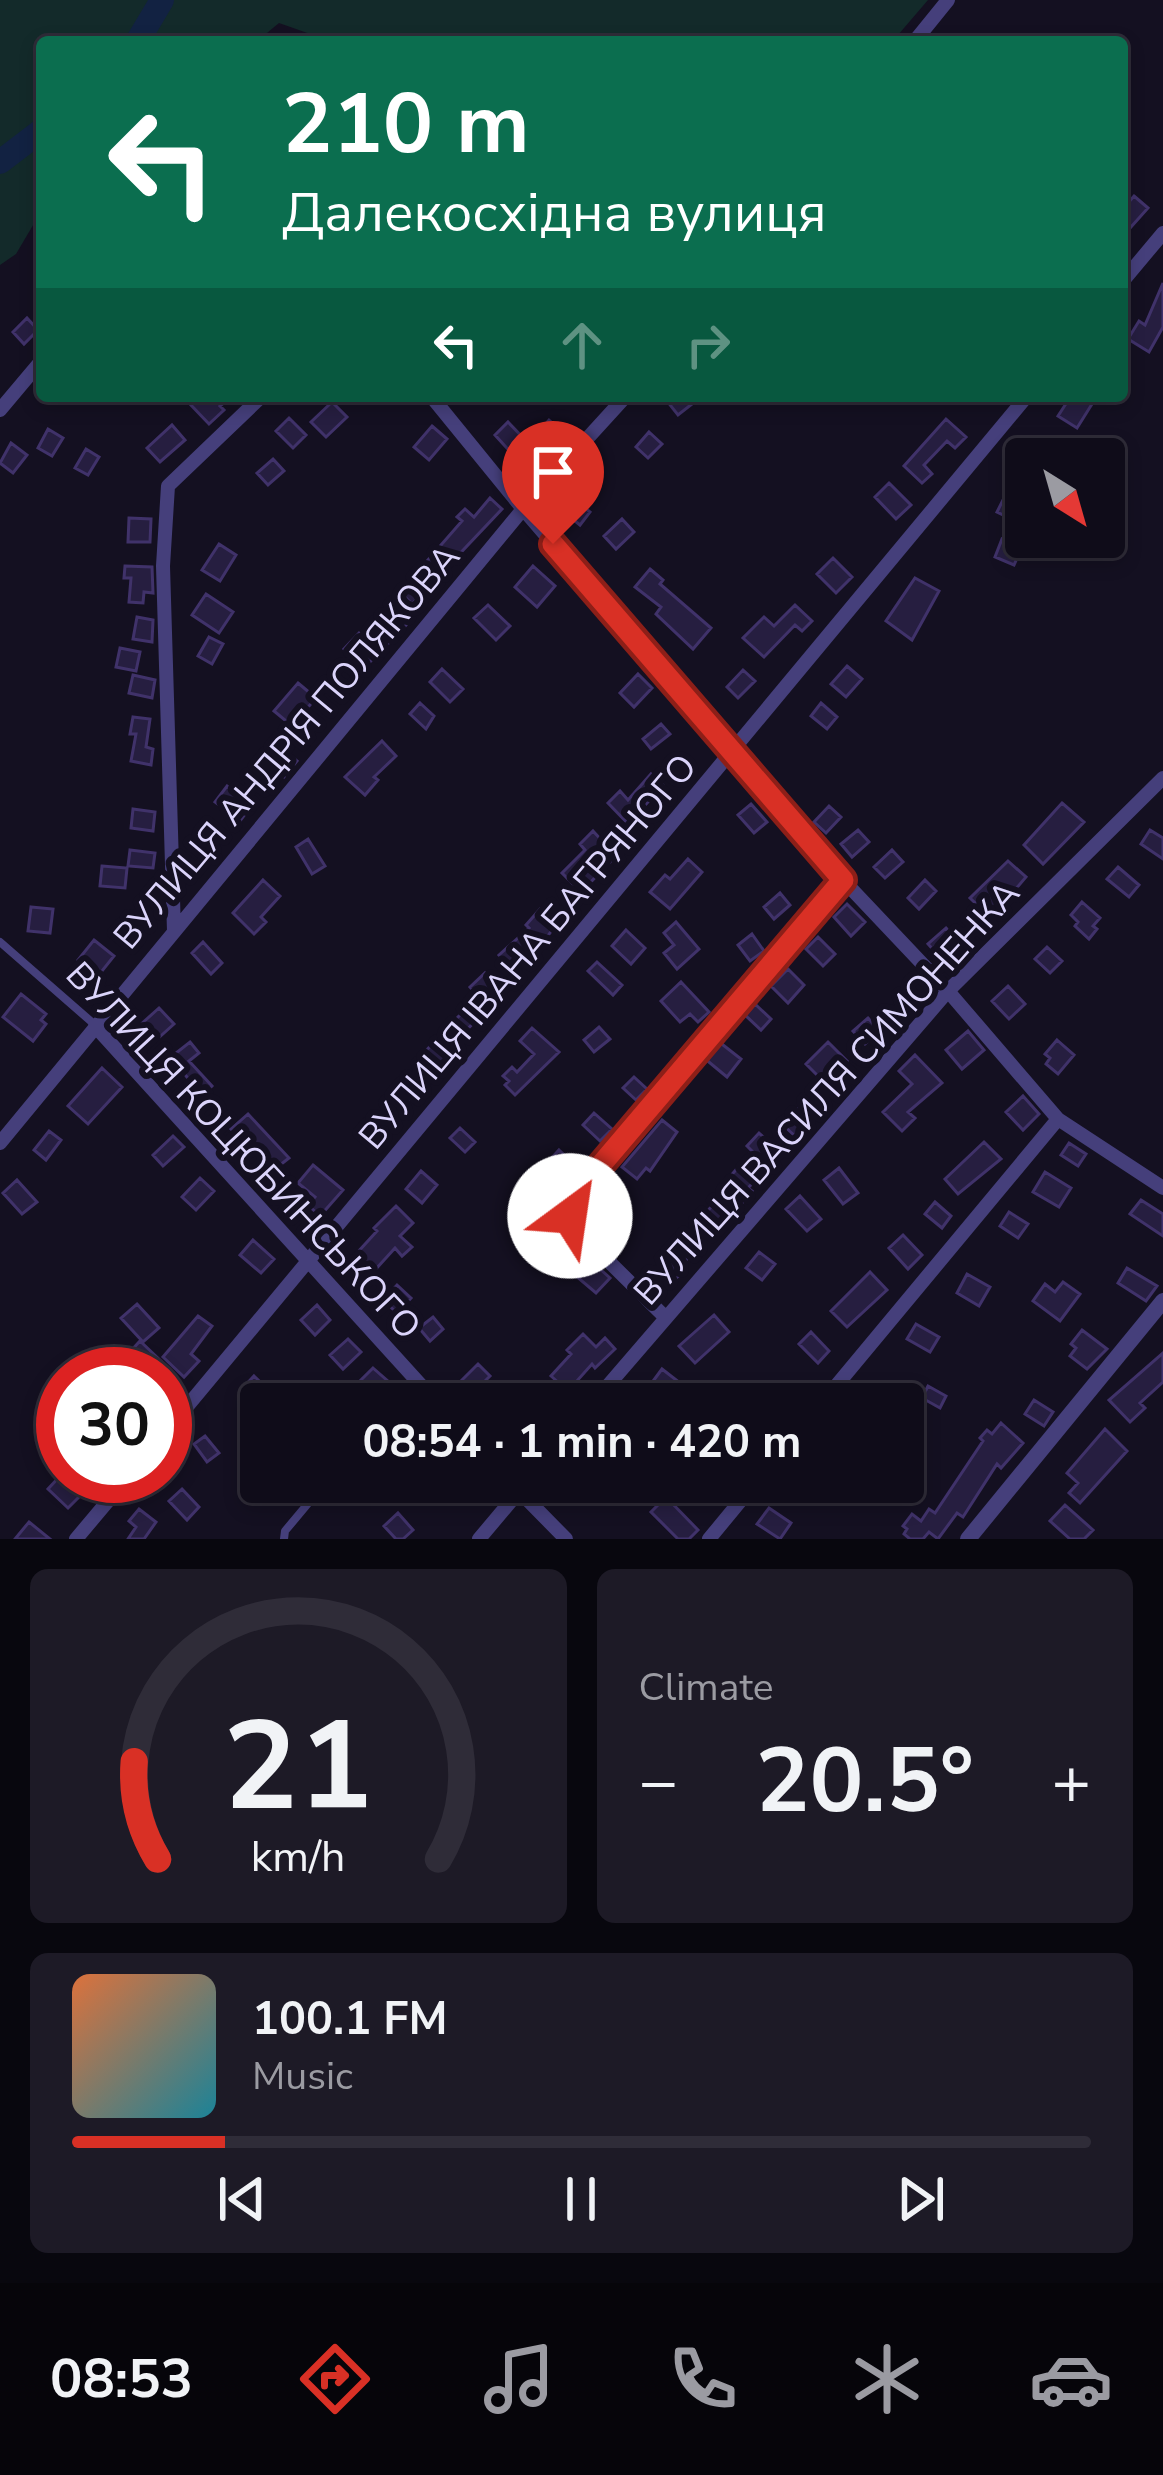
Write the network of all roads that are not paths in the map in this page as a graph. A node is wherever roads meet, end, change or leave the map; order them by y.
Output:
1 (948, 0) edge
2 (919, 36) edge
3 (1163, 233) edge
4 (1128, 275) edge
5 (36, 367) edge
6 (256, 402) edge
7 (436, 402) edge
8 (621, 402) edge
9 (1022, 402) edge
10 (0, 410) edge
11 (523, 509) junction
12 (734, 750) junction
13 (1163, 778) edge
14 (843, 880) junction
15 (174, 931) junction
16 (0, 942) edge
17 (948, 991) junction
18 (95, 1026) junction
19 (1058, 1119) junction
20 (0, 1142) edge
21 (1163, 1188) edge
22 (309, 1263) junction
23 (1163, 1301) edge
24 (665, 1317) junction
25 (414, 1378) junction
26 (410, 1383) edge
27 (419, 1383) edge
28 (610, 1383) edge
29 (838, 1383) edge
30 (192, 1401) edge
31 (106, 1503) edge
32 (309, 1503) edge
33 (505, 1503) edge
34 (534, 1503) edge
35 (739, 1503) edge
36 (76, 1539) edge
37 (284, 1539) edge
38 (479, 1539) edge
39 (566, 1539) edge
40 (709, 1539) edge
41 (968, 1539) edge

1 - 2 street
3 - 4 street
5 - 10 street
6 - 15 street
7 - 11 street
8 - 11 street, ВУЛИЦЯ АНДРІЯ ПОЛЯКОВА
9 - 12 street, ВУЛИЦЯ ІВАНА БАГРЯНОГО
11 - 12 street
11 - 15 street, ВУЛИЦЯ АНДРІЯ ПОЛЯКОВА
12 - 14 street
12 - 22 street, ВУЛИЦЯ ІВАНА БАГРЯНОГО
13 - 17 street, ВУЛИЦЯ ВАСИЛЯ СИМОНЕНКА
14 - 17 street
14 - 24 street
15 - 18 street, ВУЛИЦЯ АНДРІЯ ПОЛЯКОВА
16 - 18 lane, ВУЛИЦЯ КОЦЮБИНСЬКОГО
17 - 19 street
17 - 24 street, ВУЛИЦЯ ВАСИЛЯ СИМОНЕНКА
18 - 20 street, ВУЛИЦЯ АНДРІЯ ПОЛЯКОВА
18 - 22 street, ВУЛИЦЯ КОЦЮБИНСЬКОГО
19 - 21 street
19 - 29 street
22 - 25 street, ВУЛИЦЯ КОЦЮБИНСЬКОГО
22 - 30 street, ВУЛИЦЯ ІВАНА БАГРЯНОГО
23 - 41 street
24 - 28 street, ВУЛИЦЯ ВАСИЛЯ СИМОНЕНКА
25 - 26 lane
25 - 27 street, ВУЛИЦЯ КОЦЮБИНСЬКОГО
31 - 36 street
32 - 37 lane
33 - 38 street
34 - 39 street
35 - 40 street

